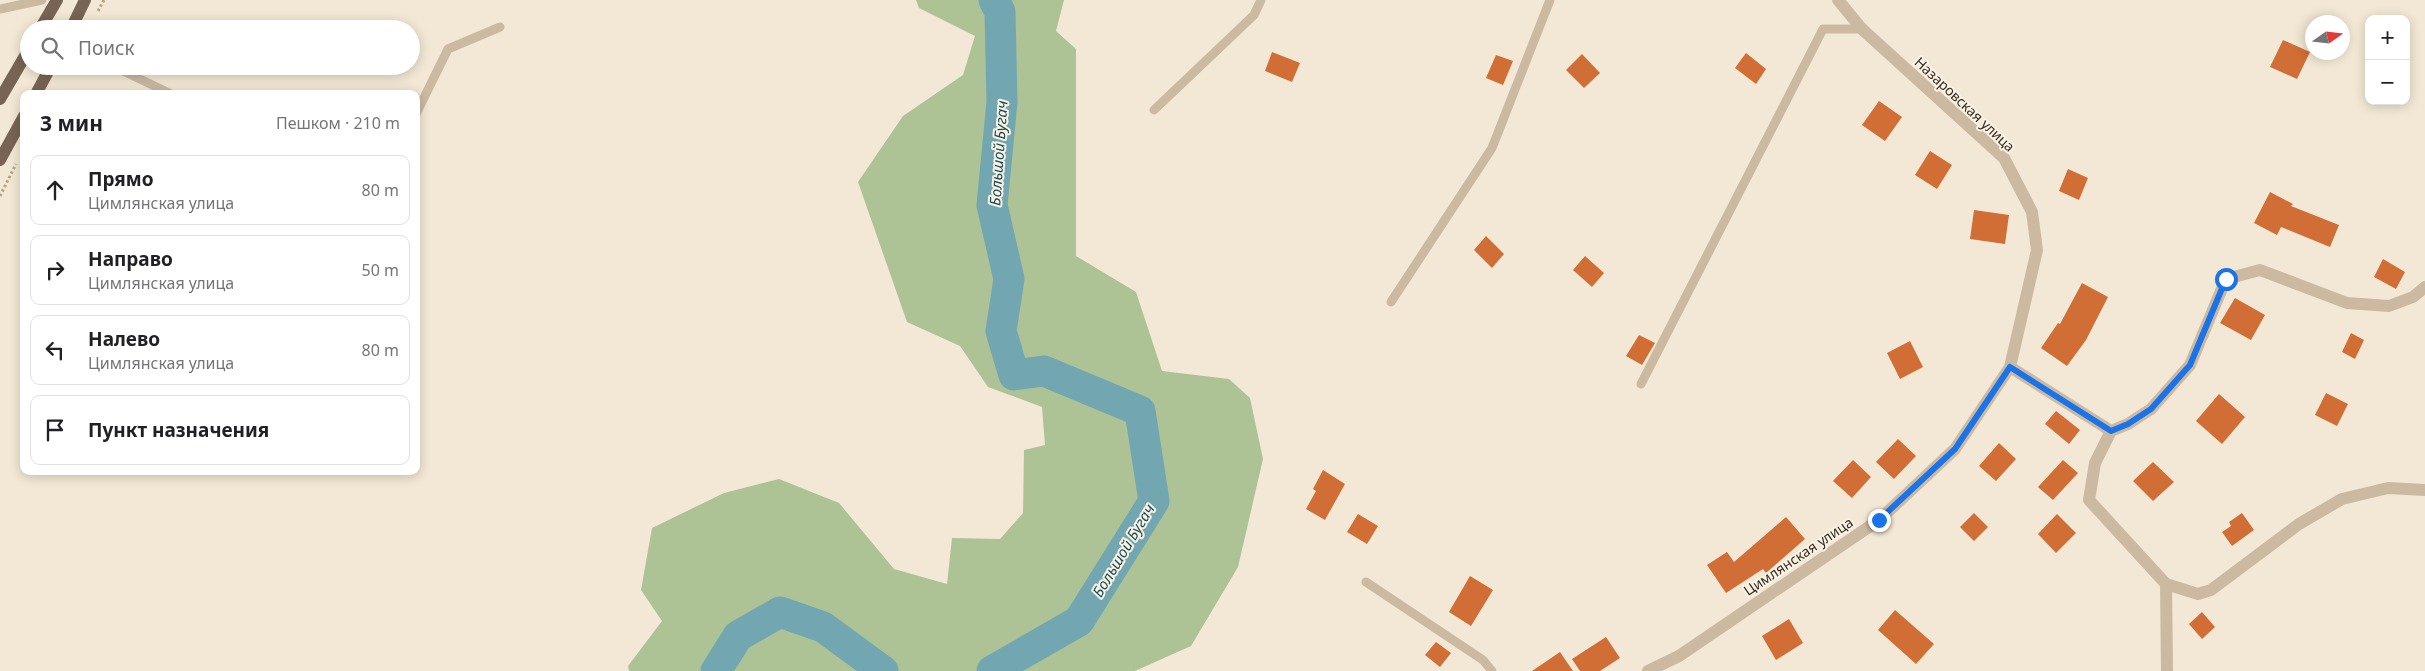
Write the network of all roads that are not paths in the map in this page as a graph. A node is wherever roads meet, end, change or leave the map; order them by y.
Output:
1 (42, 0) edge
2 (57, 0) edge
3 (85, 0) edge
4 (1261, 0) edge
5 (1550, 0) edge
6 (1838, 0) edge
7 (0, 10) edge
8 (45, 20) edge
9 (75, 20) edge
10 (500, 27) dead end
11 (1862, 29) junction
12 (20, 65) edge
13 (46, 75) edge
14 (132, 75) edge
15 (38, 90) edge
16 (163, 90) edge
17 (0, 99) edge
18 (420, 106) edge
19 (1154, 110) dead end
20 (20, 123) edge
21 (0, 160) edge
22 (2425, 286) edge
23 (1391, 302) dead end
24 (2010, 367) junction
25 (1641, 384) dead end
26 (2111, 431) junction
27 (2425, 490) edge
28 (1366, 582) dead end
29 (2166, 584) junction
30 (1492, 671) edge
31 (1648, 671) edge
32 (2167, 671) edge

1 - 7 lane
2 - 8 main road
3 - 9 main road
4 - 19 lane
5 - 23 lane
6 - 11 street, Назаровская улица
10 - 18 lane
11 - 24 street, Назаровская улица
11 - 25 lane
12 - 17 main road
13 - 15 main road
14 - 16 lane
20 - 21 main road
22 - 26 street
24 - 26 street
24 - 31 street, Цимлянская улица
26 - 29 street
27 - 29 street
28 - 30 lane
29 - 32 street

